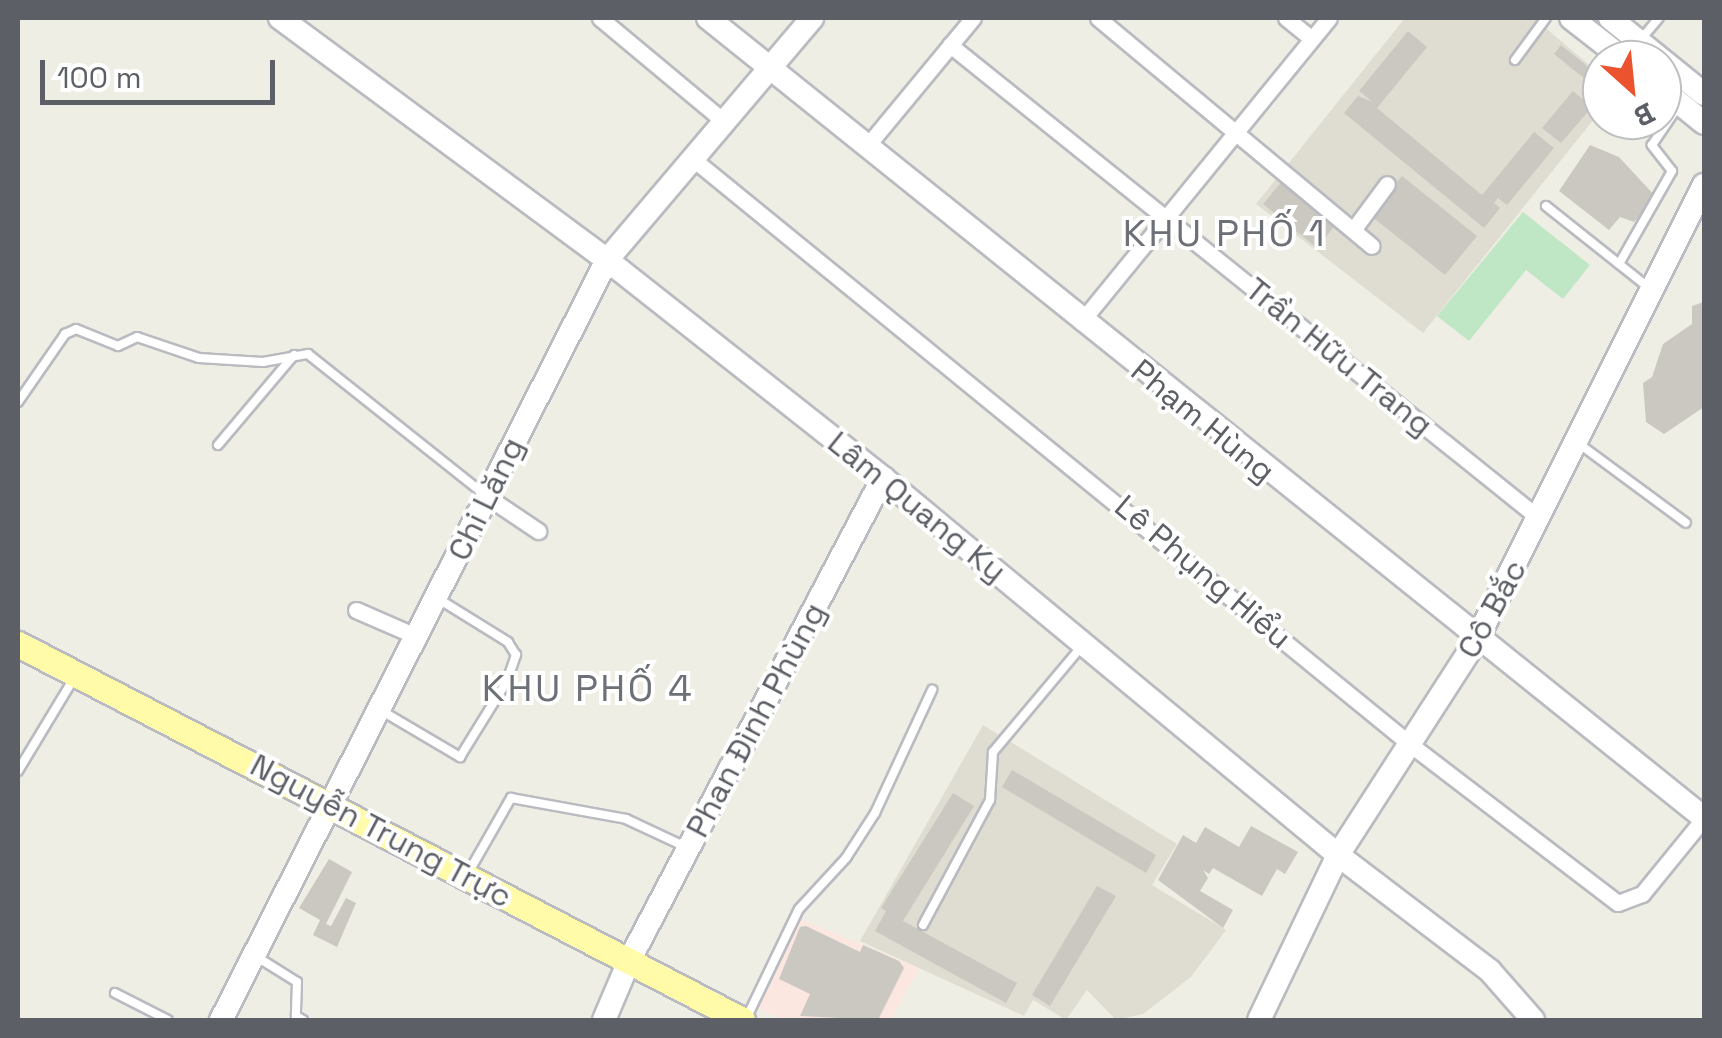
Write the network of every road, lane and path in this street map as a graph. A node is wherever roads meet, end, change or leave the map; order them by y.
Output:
1 (280, 18) edge
2 (600, 18) edge
3 (708, 18) edge
4 (812, 18) edge
5 (973, 18) edge
6 (1098, 18) edge
7 (1286, 18) edge
8 (1329, 18) edge
9 (1546, 18) edge
10 (1570, 18) edge
11 (1610, 18) edge
12 (1658, 18) edge
13 (1312, 39) junction
14 (1599, 40) edge
15 (1639, 40) edge
16 (1641, 40) edge
17 (950, 45) junction
18 (1514, 60) dead end
19 (773, 68) junction
20 (1682, 76) edge
21 (1704, 94) edge
22 (1682, 105) edge
23 (725, 122) junction
24 (1704, 123) edge
25 (1237, 132) junction
26 (1653, 140) edge
27 (867, 146) junction
28 (693, 159) junction
29 (1387, 184) dead end
30 (1702, 196) edge
31 (1546, 206) dead end
32 (1166, 218) junction
33 (1353, 230) junction
34 (1372, 246) dead end
35 (607, 260) junction
36 (1619, 264) junction
37 (1652, 290) junction
38 (1080, 322) junction
39 (294, 355) junction
40 (18, 402) edge
41 (218, 444) dead end
42 (1578, 444) junction
43 (883, 478) junction
44 (486, 496) junction
45 (1540, 519) junction
46 (1686, 524) dead end
47 (538, 531) dead end
48 (437, 598) junction
49 (356, 610) dead end
50 (418, 637) junction
51 (1476, 640) junction
52 (18, 644) edge
53 (1084, 644) junction
54 (76, 674) junction
55 (932, 690) dead end
56 (382, 711) junction
57 (1411, 745) junction
58 (18, 771) edge
59 (334, 805) junction
60 (1704, 818) edge
61 (688, 847) junction
62 (1338, 854) junction
63 (467, 875) junction
64 (923, 925) dead end
65 (256, 956) junction
66 (628, 961) junction
67 (114, 993) dead end
68 (168, 1020) edge
69 (221, 1020) edge
70 (303, 1020) edge
71 (604, 1020) edge
72 (744, 1020) edge
73 (1259, 1020) edge
74 (1533, 1020) edge

1 - 35 street, Lâm Quang Ky
2 - 23 street
3 - 19 street, Phạm Hùng
4 - 19 street, Chi Lăng
5 - 17 street
6 - 25 street
7 - 13 street
8 - 13 street
9 - 18 lane
10 - 14 street
11 - 15 street
12 - 16 lane
13 - 25 street
17 - 27 street
17 - 32 street, Trần Hữu Trang
19 - 23 street, Chi Lăng
19 - 27 street, Phạm Hùng
20 - 21 street
22 - 24 street
23 - 28 street, Chi Lăng
25 - 32 street
25 - 33 street
26 - 36 lane
27 - 38 street, Phạm Hùng
28 - 35 street, Chi Lăng
28 - 57 street, Lê Phụng Hiểu
29 - 33 street
30 - 37 street, Cô Bắc
31 - 36 lane
32 - 38 street
32 - 45 street, Trần Hữu Trang
33 - 34 street
35 - 43 street, Lâm Quang Ky
35 - 44 street, Chi Lăng
36 - 37 lane
37 - 42 street, Cô Bắc
38 - 51 street, Phạm Hùng
39 - 40 lane
39 - 41 lane
39 - 44 lane
42 - 45 street, Cô Bắc
42 - 46 lane
43 - 53 street, Lâm Quang Ky
43 - 61 street, Phan Đình Phùng
44 - 47 street
44 - 48 street, Chi Lăng
45 - 51 street, Cô Bắc
48 - 50 street, Chi Lăng
48 - 56 lane
49 - 50 street
50 - 56 street, Chi Lăng
51 - 57 street, Cô Bắc
51 - 60 street, Phạm Hùng
52 - 54 main road, Nguyễn Trung Trực
53 - 62 street, Lâm Quang Ky
53 - 64 lane
54 - 58 lane
54 - 59 main road, Nguyễn Trung Trực
55 - 72 lane
56 - 59 street, Chi Lăng
57 - 60 street, Lê Phụng Hiểu
57 - 62 street, Cô Bắc
59 - 63 main road, Nguyễn Trung Trực
59 - 65 street, Chi Lăng
61 - 63 lane
61 - 66 street, Phan Đình Phùng
62 - 73 street, Cô Bắc
62 - 74 street, Lâm Quang Ky
63 - 66 main road, Nguyễn Trung Trực
65 - 69 street, Chi Lăng
65 - 70 lane
66 - 71 street, Phan Đình Phùng
66 - 72 main road, Nguyễn Trung Trực
67 - 68 lane

